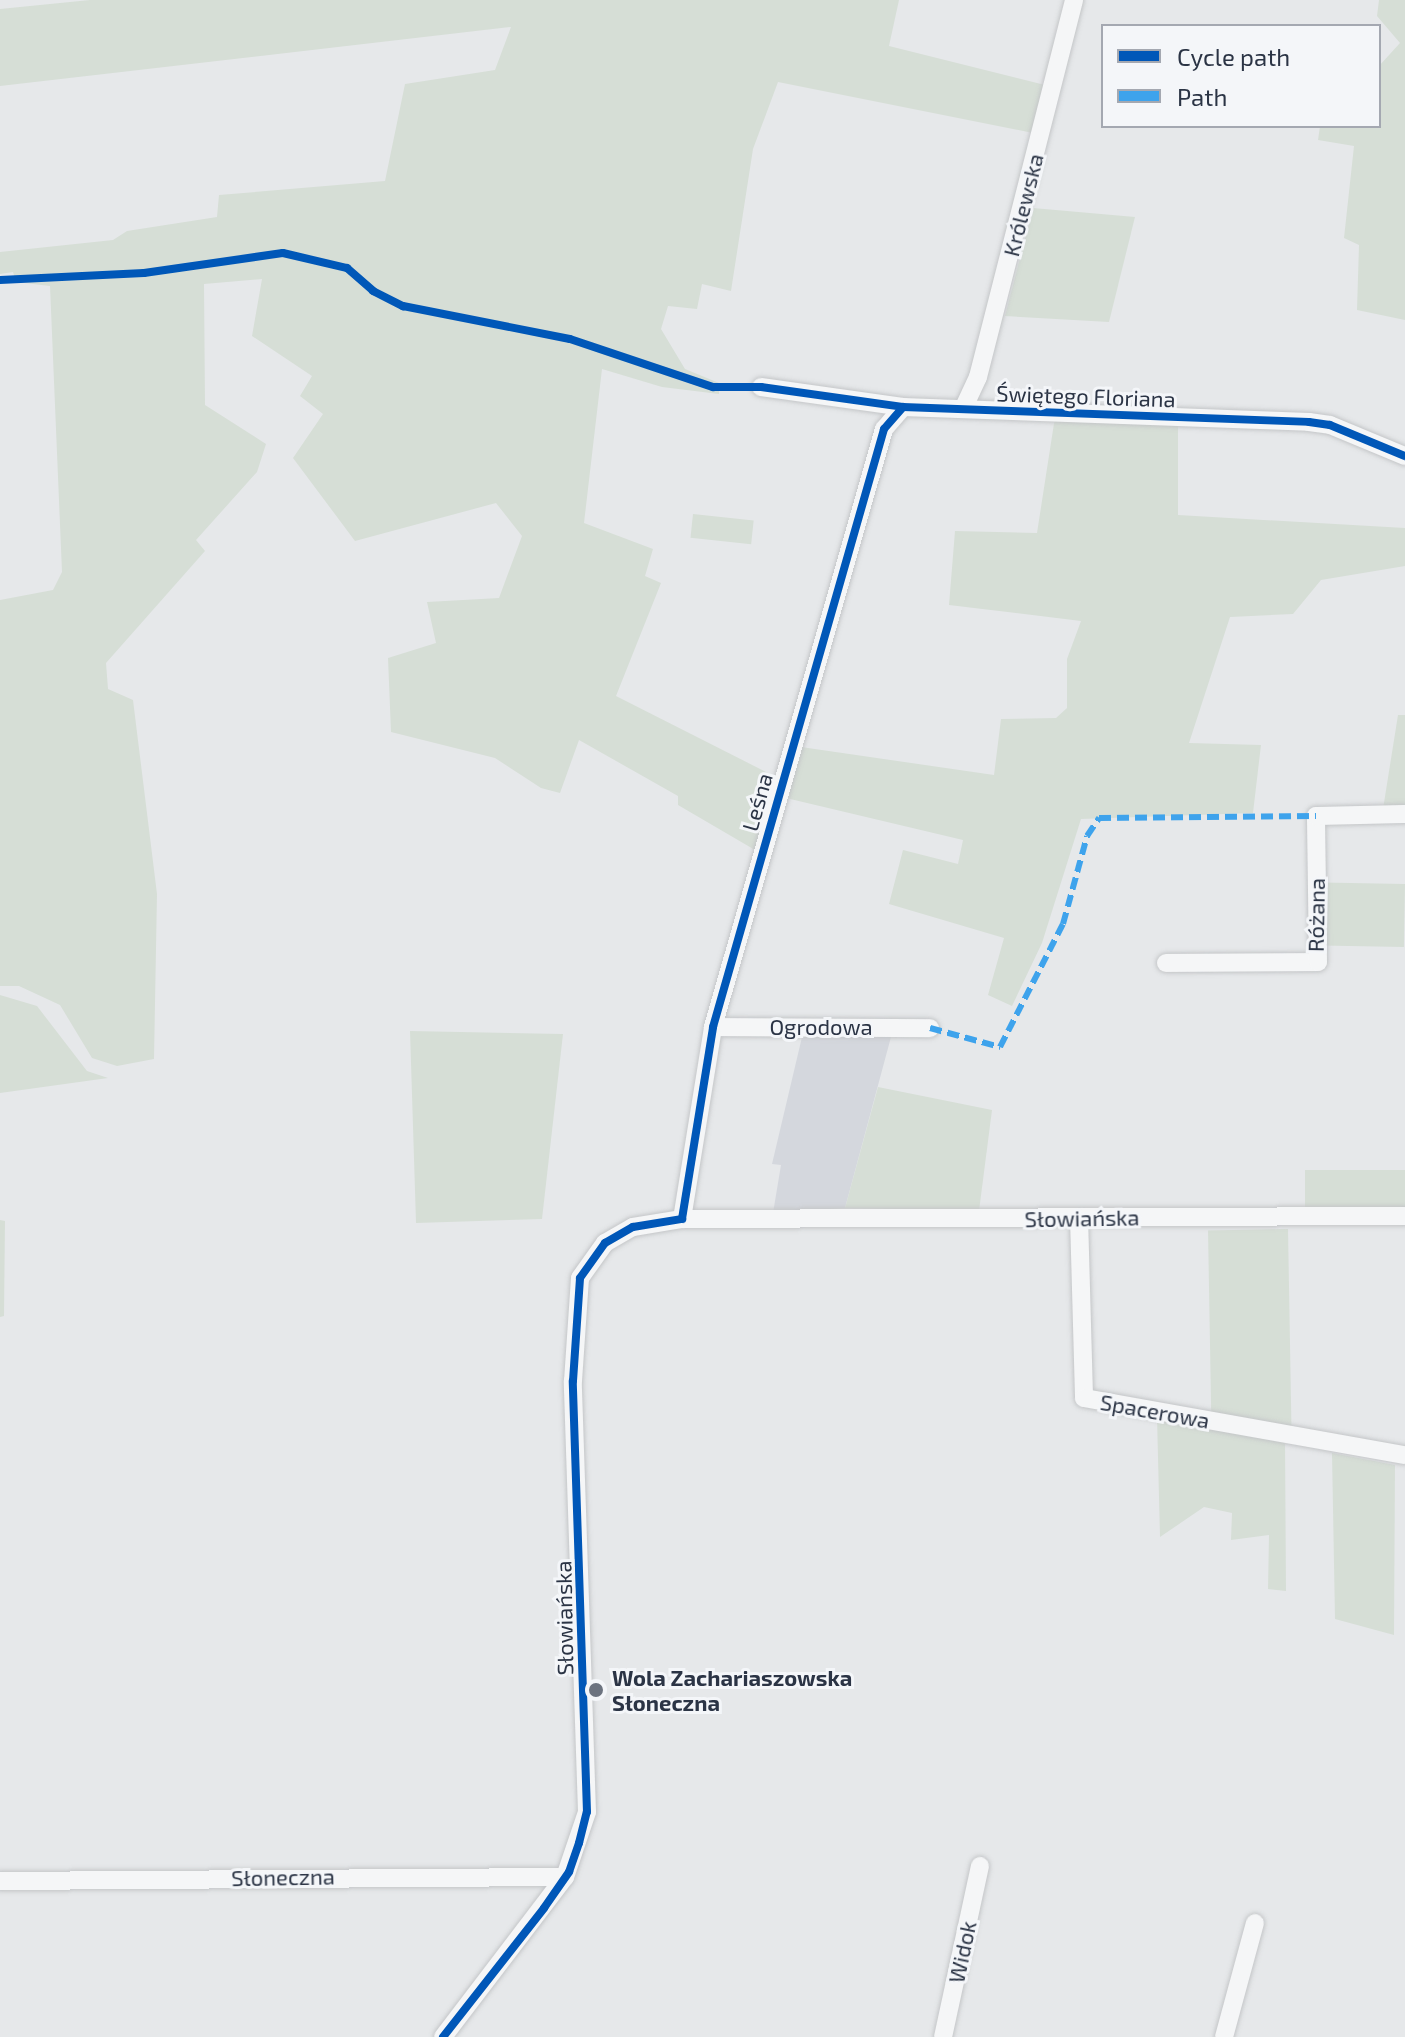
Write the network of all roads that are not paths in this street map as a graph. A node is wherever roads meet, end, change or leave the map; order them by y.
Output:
1 (1074, 0) edge
2 (761, 387) dead end
3 (903, 407) junction
4 (964, 407) junction
5 (1405, 456) edge
6 (1405, 814) edge
7 (1166, 963) dead end
8 (713, 1027) junction
9 (930, 1028) dead end
10 (1405, 1216) edge
11 (1079, 1217) junction
12 (682, 1219) junction
13 (1405, 1455) edge
14 (980, 1866) dead end
15 (565, 1877) junction
16 (0, 1881) edge
17 (1255, 1923) dead end
18 (443, 2037) edge
19 (943, 2037) edge
20 (1224, 2037) edge

1 - 4 street, Królewska
2 - 3 street, Świętego Floriana
3 - 4 street, Świętego Floriana
3 - 8 street, Leśna
4 - 5 street, Świętego Floriana
6 - 7 street, Różana
8 - 9 street, Ogrodowa
8 - 12 street, Leśna
10 - 11 street, Słowiańska
11 - 12 street, Słowiańska
11 - 13 street, Spacerowa
12 - 15 street, Słowiańska
14 - 19 street, Widok
15 - 16 street, Słoneczna
15 - 18 street, Słowiańska
17 - 20 street

